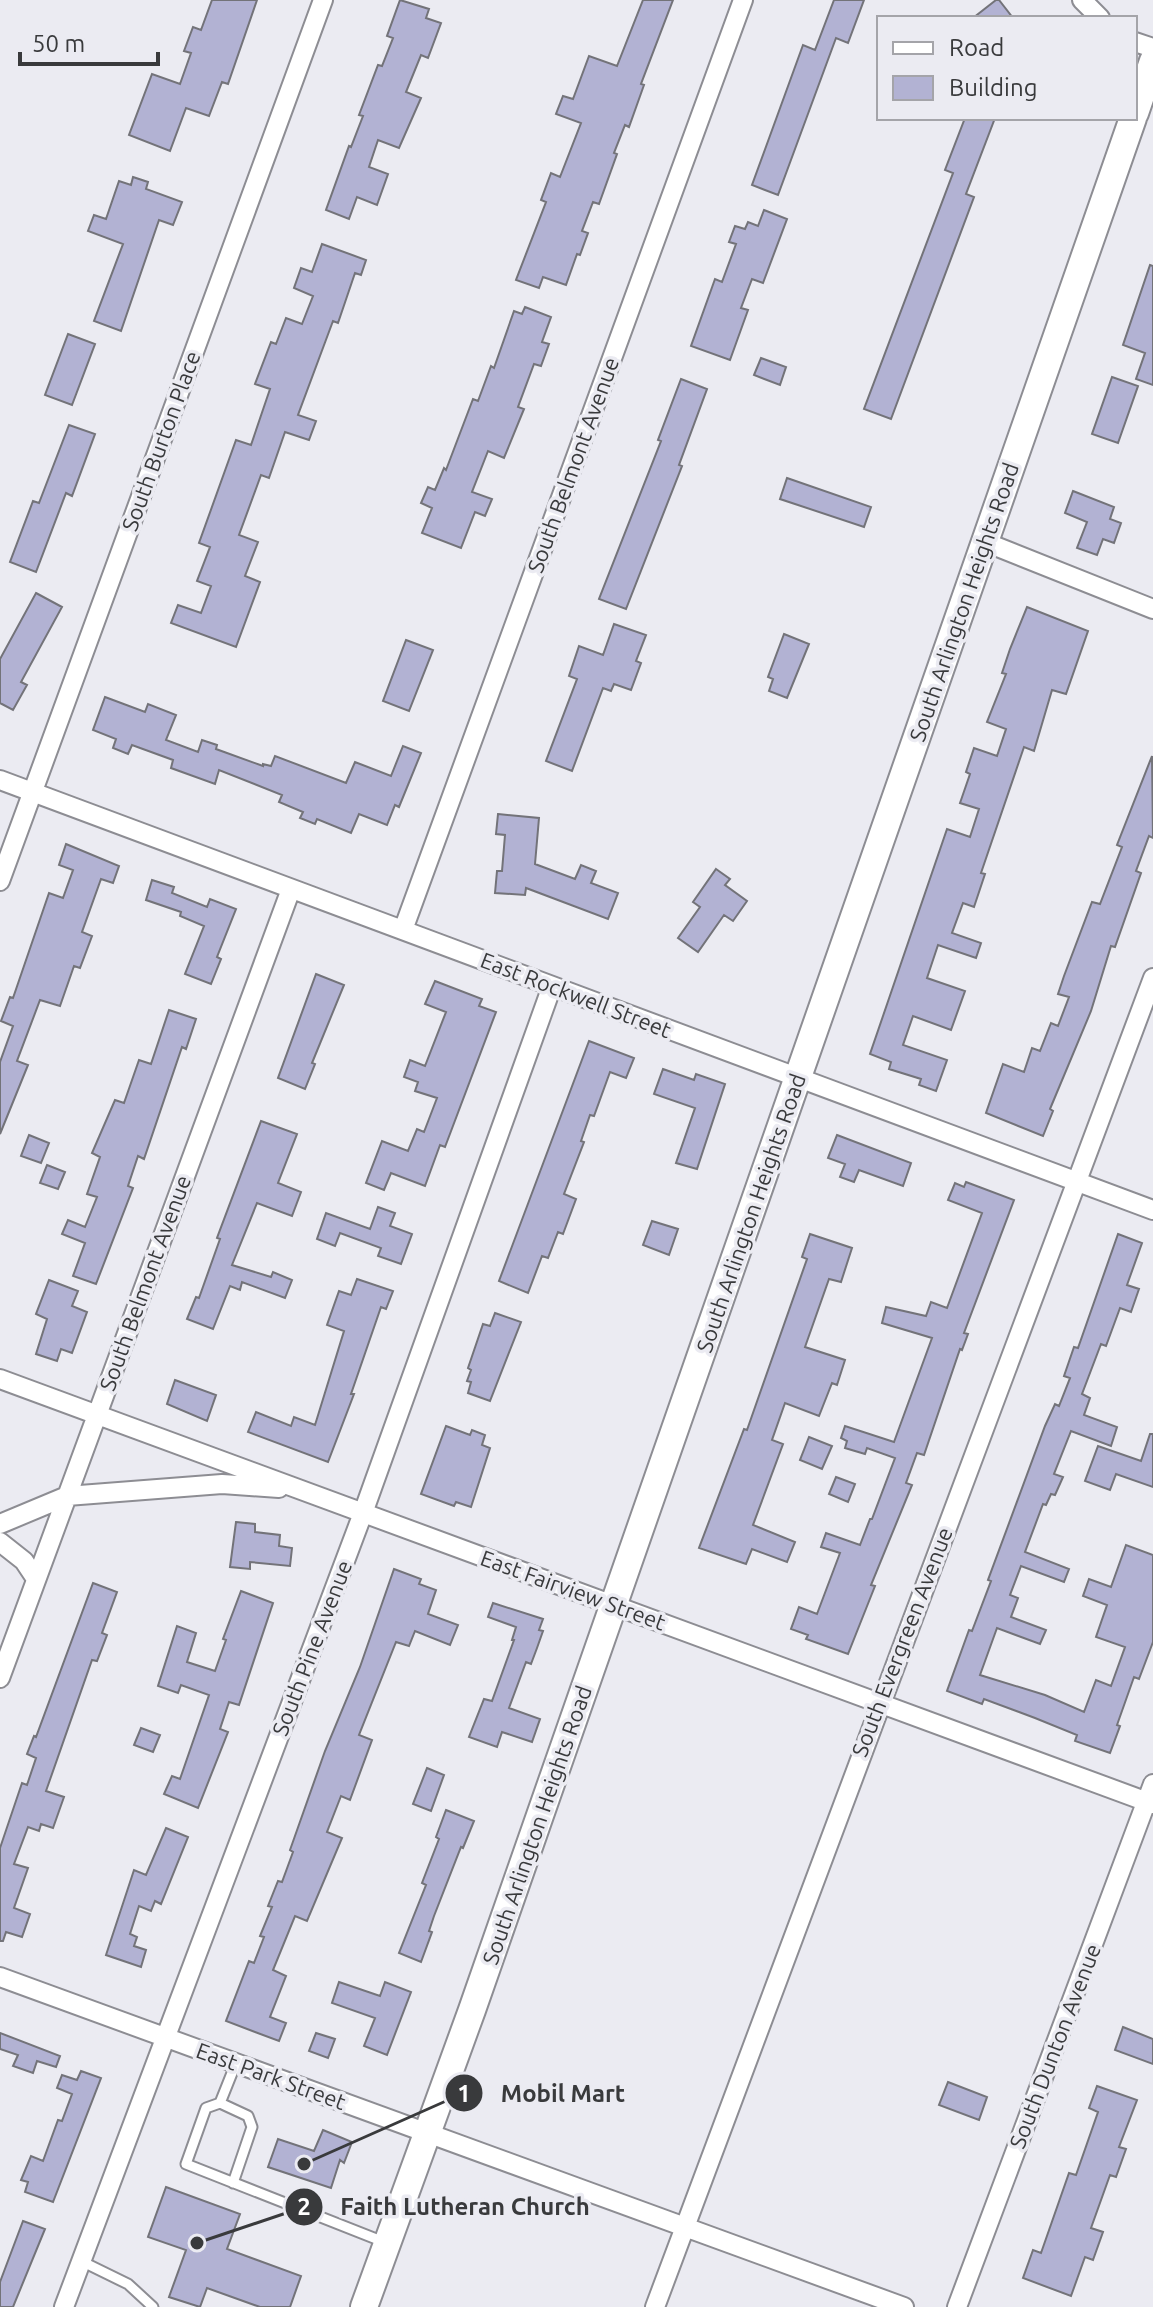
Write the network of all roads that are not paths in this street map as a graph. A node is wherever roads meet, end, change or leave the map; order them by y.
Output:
1 (323, 0) edge
2 (743, 0) edge
3 (1082, 0) edge
4 (1098, 16) edge
5 (1153, 61) edge
6 (1137, 106) edge
7 (1132, 120) edge
8 (985, 542) junction
9 (1153, 609) edge
10 (0, 780) edge
11 (33, 792) junction
12 (0, 881) edge
13 (291, 889) junction
14 (403, 930) junction
15 (1153, 978) edge
16 (552, 986) junction
17 (798, 1078) junction
18 (1075, 1181) junction
19 (1153, 1210) edge
20 (0, 1379) edge
21 (96, 1414) junction
22 (302, 1490) junction
23 (67, 1496) junction
24 (363, 1513) junction
25 (0, 1524) edge
26 (0, 1542) edge
27 (36, 1579) junction
28 (614, 1605) junction
29 (0, 1678) edge
30 (879, 1703) junction
31 (1151, 1797) edge
32 (0, 1977) edge
33 (165, 2037) junction
34 (236, 2063) junction
35 (220, 2103) junction
36 (427, 2133) junction
37 (233, 2183) junction
38 (685, 2227) junction
39 (387, 2243) junction
40 (81, 2261) junction
41 (64, 2307) edge
42 (153, 2307) edge
43 (364, 2307) edge
44 (655, 2307) edge
45 (904, 2307) edge
46 (957, 2307) edge

1 - 11 street, South Burton Place
2 - 14 street, South Belmont Avenue
3 - 4 street
5 - 6 main road, South Arlington Heights Road
7 - 8 main road, South Arlington Heights Road
8 - 9 street
8 - 17 main road, South Arlington Heights Road
10 - 11 street, East Rockwell Street
11 - 12 street, South Burton Place
11 - 13 street, East Rockwell Street
13 - 14 street, East Rockwell Street
13 - 21 street, South Belmont Avenue
14 - 16 street, East Rockwell Street
15 - 18 street, South Evergreen Avenue
16 - 17 street, East Rockwell Street
16 - 24 street, South Pine Avenue
17 - 18 street, East Rockwell Street
17 - 28 main road, South Arlington Heights Road
18 - 19 street, East Rockwell Street
18 - 30 street, South Evergreen Avenue
20 - 21 street, East Fairview Street
21 - 22 street, East Fairview Street
21 - 23 street, South Belmont Avenue
22 - 23 street
22 - 24 street, East Fairview Street
23 - 25 street
23 - 27 street, South Belmont Avenue
24 - 28 street, East Fairview Street
24 - 33 street, South Pine Avenue
26 - 27 street
27 - 29 street, South Belmont Avenue
28 - 30 street, East Fairview Street
28 - 36 main road, South Arlington Heights Road
30 - 31 street, East Fairview Street
30 - 38 street, South Evergreen Avenue
31 - 46 street, South Dunton Avenue
32 - 33 street, East Park Street
33 - 34 street, East Park Street
33 - 40 street, South Pine Avenue
34 - 35 lane
34 - 36 street, East Park Street
35 - 37 lane
35 - 37 lane
36 - 38 street, East Park Street
36 - 39 main road, South Arlington Heights Road
37 - 39 lane
38 - 44 street, South Evergreen Avenue
38 - 45 street, East Park Street
39 - 43 main road, South Arlington Heights Road
40 - 41 street, South Pine Avenue
40 - 42 lane

